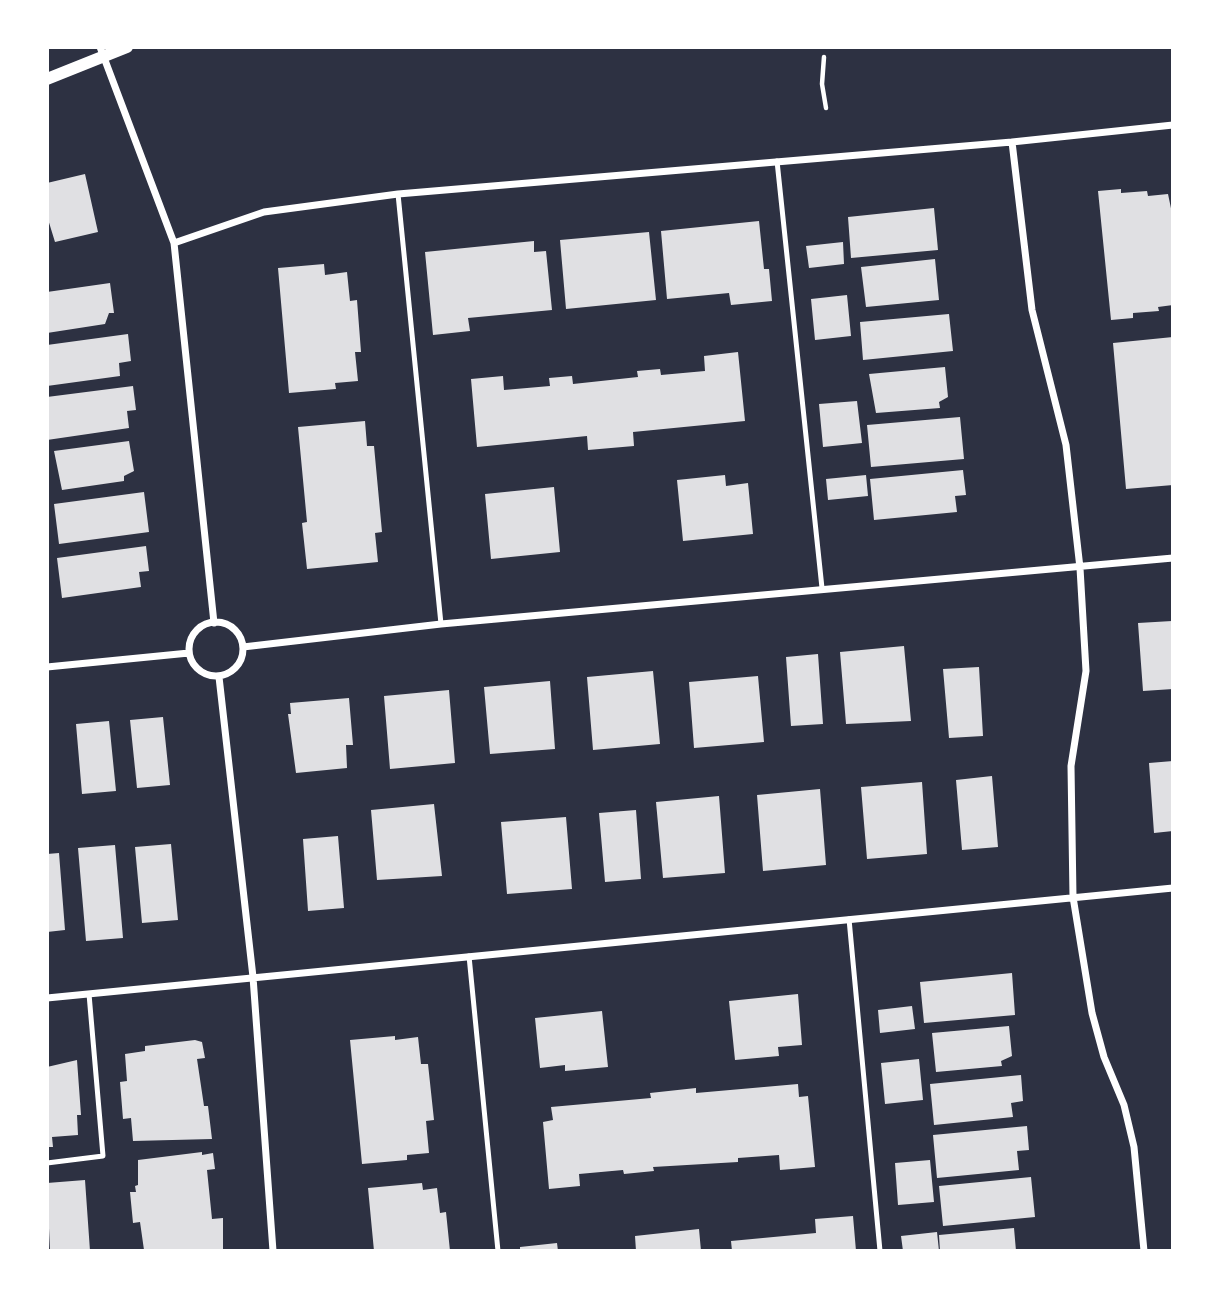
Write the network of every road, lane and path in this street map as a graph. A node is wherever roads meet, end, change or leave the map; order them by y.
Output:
1 (127, 47) edge
2 (103, 53) edge
3 (824, 57) dead end
4 (47, 79) edge
5 (826, 108) dead end
6 (1173, 125) edge
7 (1012, 142) junction
8 (778, 161) junction
9 (398, 194) junction
10 (174, 243) junction
11 (1173, 558) edge
12 (1080, 568) junction
13 (822, 588) junction
14 (214, 622) junction
15 (441, 624) junction
16 (243, 647) junction
17 (189, 653) junction
18 (47, 667) edge
19 (219, 677) junction
20 (1173, 888) edge
21 (1073, 897) junction
22 (849, 919) junction
23 (469, 956) junction
24 (253, 977) junction
25 (89, 994) junction
26 (47, 998) edge
27 (47, 1163) edge
28 (273, 1251) edge
29 (498, 1251) edge
30 (880, 1251) edge
31 (1144, 1251) edge

1 - 2 street
2 - 4 street
2 - 10 street
3 - 5 path
6 - 7 street
7 - 8 street
7 - 12 street
8 - 9 street
8 - 13 lane
9 - 10 street
9 - 15 lane
10 - 14 street
11 - 12 street
12 - 13 street
12 - 21 street
13 - 15 street
14 - 16 street
14 - 17 street
15 - 16 street
16 - 19 street
17 - 18 street
17 - 19 street
19 - 24 street
20 - 21 street
21 - 22 street
21 - 31 street
22 - 23 street
22 - 30 lane
23 - 24 street
23 - 29 lane
24 - 25 street
24 - 28 street
25 - 26 street
25 - 27 lane

